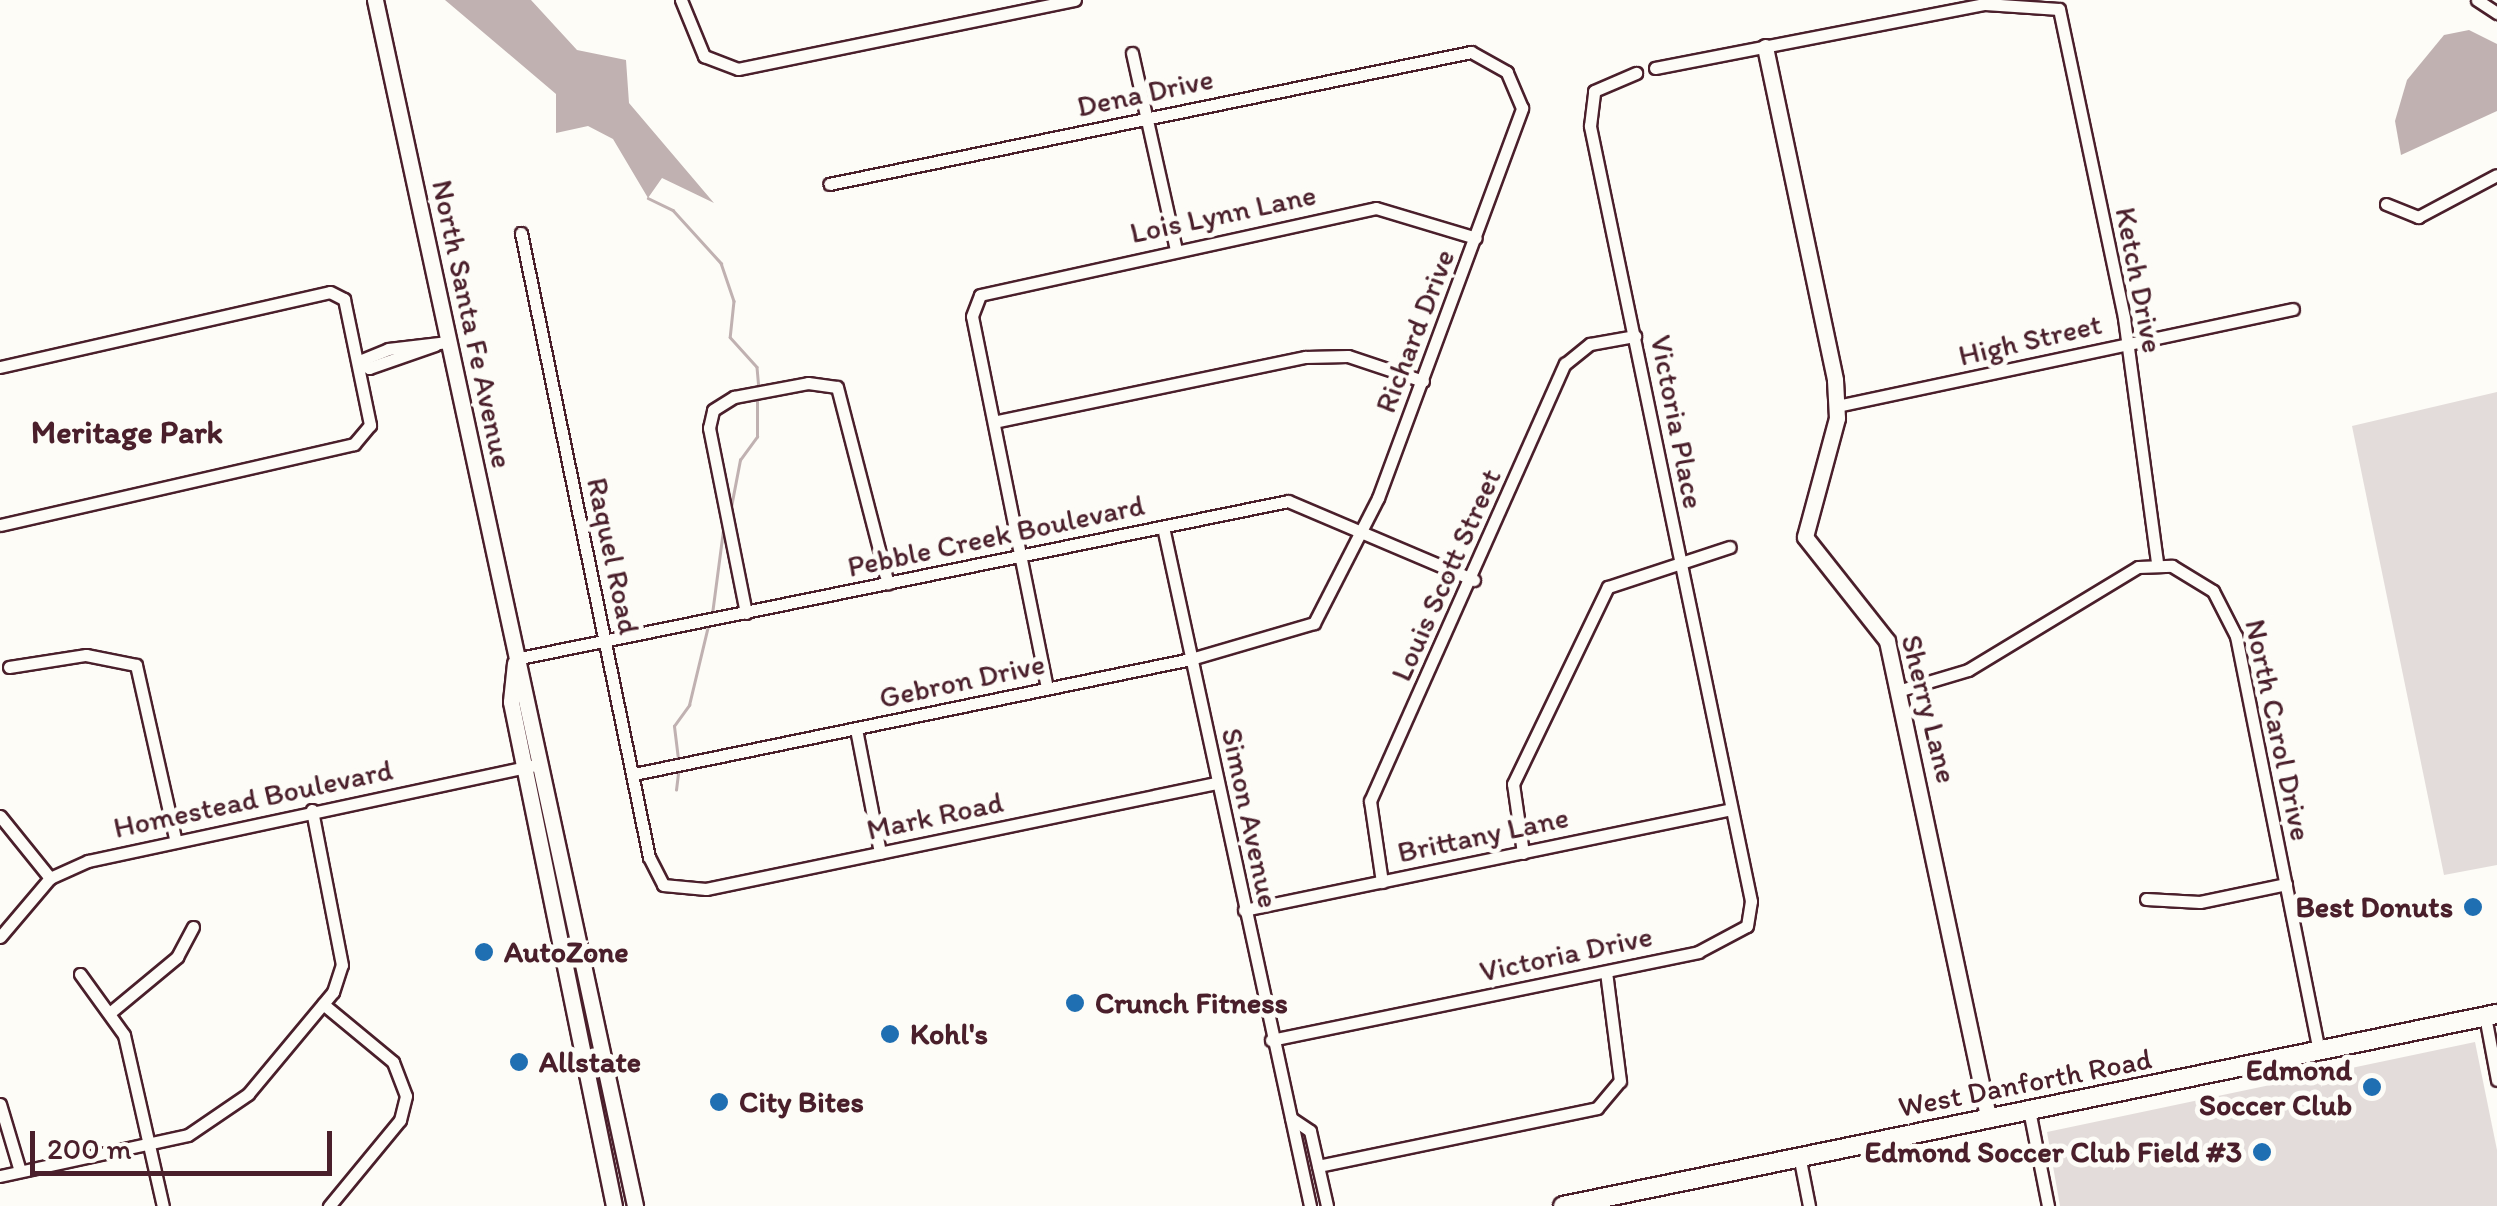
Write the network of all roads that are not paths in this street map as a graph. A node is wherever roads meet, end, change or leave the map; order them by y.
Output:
1 (375, 0) edge
2 (682, 0) edge
3 (1074, 0) edge
4 (2477, 0) edge
5 (2497, 14) edge
6 (1764, 47) junction
7 (1472, 52) joint
8 (1132, 53) dead end
9 (1655, 68) dead end
10 (1636, 74) dead end
11 (1146, 119) junction
12 (2497, 174) edge
13 (829, 184) dead end
14 (2386, 204) dead end
15 (521, 233) dead end
16 (1476, 238) junction
17 (1176, 250) junction
18 (2293, 309) dead end
19 (1635, 336) junction
20 (441, 343) junction
21 (2126, 344) junction
22 (388, 348) junction
23 (358, 362) junction
24 (392, 363) junction
25 (0, 367) edge
26 (1423, 381) junction
27 (1837, 406) junction
28 (998, 421) junction
29 (0, 525) edge
30 (1163, 526) junction
31 (1359, 528) junction
32 (1730, 547) dead end
33 (1026, 554) junction
34 (1679, 558) junction
35 (2157, 563) junction
36 (1474, 580) junction
37 (888, 584) junction
38 (746, 613) junction
39 (1300, 633) joint
40 (604, 642) junction
41 (1191, 659) junction
42 (515, 660) junction
43 (9, 667) dead end
44 (1046, 688) junction
45 (1901, 690) junction
46 (856, 729) junction
47 (546, 763) junction
48 (525, 767) junction
49 (634, 774) junction
50 (1216, 783) junction
51 (1731, 809) junction
52 (312, 810) junction
53 (0, 816) edge
54 (176, 842) junction
55 (880, 852) junction
56 (1523, 853) junction
57 (50, 878) junction
58 (1382, 882) junction
59 (2286, 884) junction
60 (664, 885) joint
61 (2146, 899) dead end
62 (1244, 910) junction
63 (193, 927) dead end
64 (0, 937) edge
65 (562, 940) junction
66 (1606, 972) junction
67 (80, 974) dead end
68 (592, 986) junction
69 (323, 1004) junction
70 (112, 1011) junction
71 (2491, 1015) edge
72 (580, 1026) junction
73 (1271, 1040) junction
74 (2319, 1052) junction
75 (609, 1077) junction
76 (2497, 1080) edge
77 (0, 1104) edge
78 (2029, 1110) junction
79 (1291, 1118) junction
80 (1989, 1119) junction
81 (150, 1144) junction
82 (1799, 1155) junction
83 (1318, 1166) junction
84 (20, 1172) junction
85 (0, 1176) edge
86 (163, 1206) edge
87 (329, 1206) edge
88 (614, 1206) edge
89 (635, 1206) edge
90 (1310, 1206) edge
91 (1327, 1206) edge
92 (1563, 1206) edge
93 (1809, 1206) edge
94 (2048, 1206) edge

1 - 20 street, North Santa Fe Avenue
2 - 3 street
4 - 5 street
6 - 9 street
6 - 21 street, Ketch Drive
6 - 27 street, Sherry Lane
7 - 11 street, Dena Drive
7 - 16 street, Richard Drive
8 - 11 street
10 - 19 street, Victoria Place
11 - 13 street, Dena Drive
11 - 17 street
12 - 14 street
15 - 40 street, Raquel Road
16 - 17 street, Lois Lynn Lane
16 - 26 street, Richard Drive
17 - 28 street, Lois Lynn Lane
18 - 21 street, High Street
19 - 34 street, Victoria Place
19 - 36 street, Louis Scott Street
20 - 22 street
20 - 24 street
20 - 42 street, North Santa Fe Avenue
21 - 27 street, High Street
21 - 35 street, Ketch Drive
22 - 23 street
22 - 24 street
23 - 24 street
23 - 25 street
23 - 29 street
26 - 28 street
26 - 31 street, Richard Drive
27 - 45 street, Sherry Lane
28 - 33 street
30 - 31 street, Pebble Creek Boulevard
30 - 33 street, Pebble Creek Boulevard
30 - 41 street, Simon Avenue
31 - 36 street, Pebble Creek Boulevard
31 - 39 street, Richard Drive
32 - 34 street
33 - 37 street, Pebble Creek Boulevard
33 - 44 street
34 - 51 street, Victoria Place
34 - 56 street
35 - 45 street
35 - 59 street, North Carol Drive
36 - 58 street, Louis Scott Street
37 - 38 street, Pebble Creek Boulevard
37 - 38 street
38 - 40 street, Pebble Creek Boulevard
39 - 41 street, Gebron Drive
40 - 42 street, Pebble Creek Boulevard
40 - 49 street, Raquel Road
41 - 44 street, Gebron Drive
41 - 50 street, Simon Avenue
42 - 47 street, North Santa Fe Avenue
42 - 48 street, North Santa Fe Avenue
43 - 54 street
44 - 46 street, Gebron Drive
45 - 80 street, Sherry Lane
46 - 49 street, Gebron Drive
46 - 55 street
47 - 48 street, Homestead Boulevard
47 - 68 street, North Santa Fe Avenue
48 - 52 street, Homestead Boulevard
48 - 65 street, North Santa Fe Avenue
49 - 60 street, Raquel Road
50 - 55 street, Mark Road
50 - 62 street, Simon Avenue
51 - 56 street, Brittany Lane
51 - 66 street, Victoria Drive
52 - 54 street, Homestead Boulevard
52 - 69 street
53 - 57 street
54 - 57 street, Homestead Boulevard
55 - 60 street, Mark Road
56 - 58 street, Brittany Lane
57 - 64 street
58 - 62 street, Brittany Lane
59 - 61 street
59 - 74 street, North Carol Drive
62 - 73 street, Simon Avenue
63 - 70 street
65 - 68 street
65 - 72 street, North Santa Fe Avenue
66 - 73 street, Victoria Drive
66 - 83 street
67 - 70 street
68 - 75 street, North Santa Fe Avenue
69 - 81 street
69 - 87 street
70 - 81 street
71 - 74 main road, West Danforth Road
71 - 76 street
72 - 75 street
72 - 88 street, North Santa Fe Avenue
73 - 79 street, Simon Avenue
74 - 78 main road, West Danforth Road
75 - 89 street, North Santa Fe Avenue
77 - 84 street
78 - 80 main road, West Danforth Road
78 - 94 street
79 - 83 street, Simon Avenue
79 - 90 street, Simon Avenue
80 - 82 main road, West Danforth Road
81 - 84 street
81 - 86 street
82 - 92 main road, West Danforth Road
82 - 93 street
83 - 91 street, Simon Avenue
84 - 85 street

